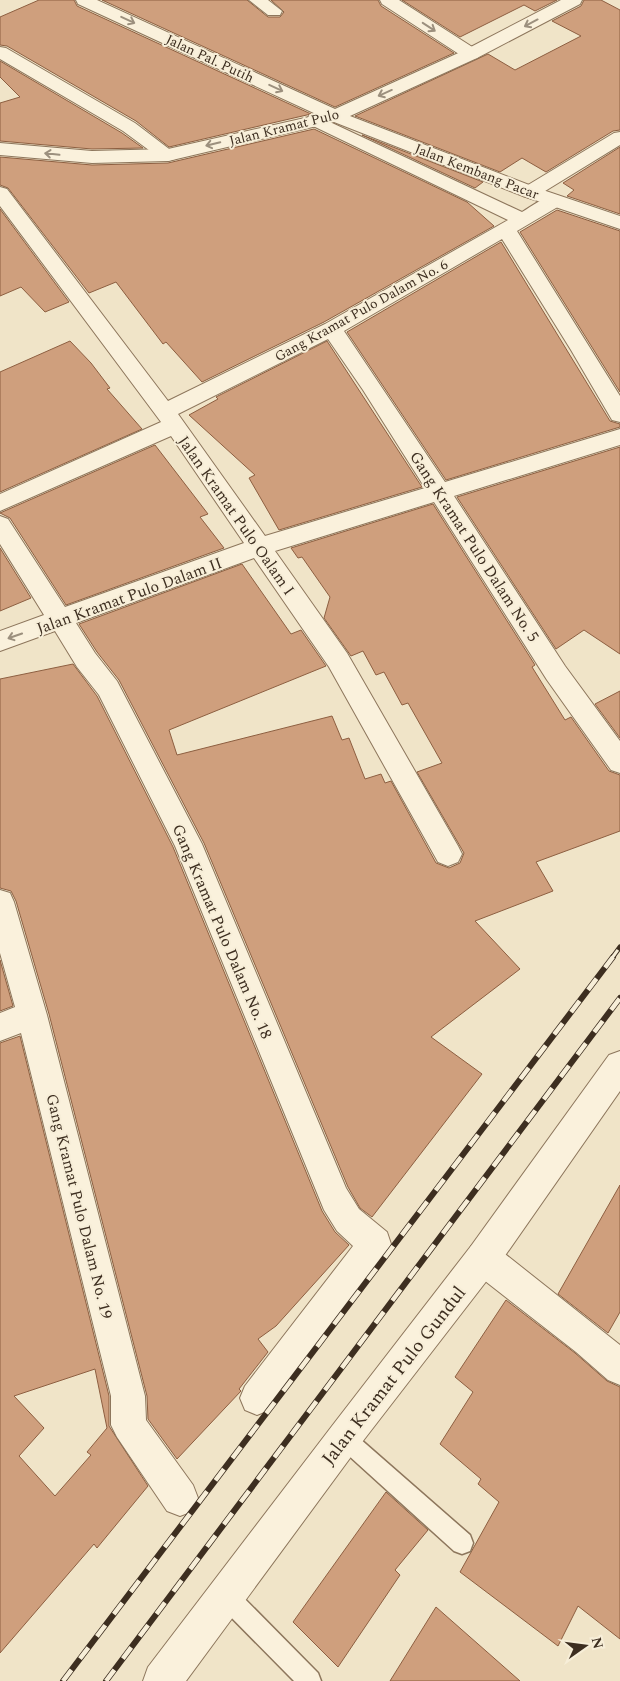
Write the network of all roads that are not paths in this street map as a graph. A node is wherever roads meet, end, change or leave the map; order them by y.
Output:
1 (84, 0) edge
2 (257, 0) edge
3 (388, 0) edge
4 (574, 0) edge
5 (274, 11) dead end
6 (0, 52) edge
7 (471, 54) junction
8 (335, 116) junction
9 (315, 120) junction
10 (620, 137) edge
11 (0, 149) edge
12 (412, 154) junction
13 (168, 155) junction
14 (530, 192) junction
15 (0, 193) edge
16 (551, 202) junction
17 (519, 221) junction
18 (620, 223) edge
19 (332, 329) junction
20 (620, 415) edge
21 (170, 418) junction
22 (620, 437) edge
23 (439, 490) junction
24 (0, 504) edge
25 (0, 525) edge
26 (258, 547) junction
27 (61, 619) junction
28 (0, 641) edge
29 (620, 762) edge
30 (448, 854) dead end
31 (0, 902) edge
32 (32, 1015) junction
33 (0, 1027) edge
34 (620, 1065) edge
35 (483, 1258) junction
36 (620, 1368) edge
37 (257, 1398) dead end
38 (344, 1438) junction
39 (180, 1498) dead end
40 (462, 1543) dead end
41 (226, 1596) junction
42 (173, 1667) edge
43 (310, 1681) edge

1 -> 8 street, Jalan Pal. Putih
2 - 5 street
3 -> 7 street
4 -> 7 street, Jalan Kramat Pulo
6 - 13 street
7 -> 8 street, Jalan Kramat Pulo
8 - 9 street, Jalan Kramat Pulo
8 - 12 street, Jalan Kembang Pacar
9 - 12 street
9 -> 13 street, Jalan Kramat Pulo
10 - 14 street
13 -> 11 street, Jalan Kramat Pulo
12 - 14 street, Jalan Kembang Pacar
12 - 17 street
14 - 16 street, Jalan Kembang Pacar
15 - 21 street, Jalan Kramat Pulo Oalam I
16 - 17 street, Gang Kramat Pulo Dalam No. 6
16 - 18 street, Jalan Kembang Pacar
17 - 19 street, Gang Kramat Pulo Dalam No. 6
17 - 20 street
19 - 21 street, Gang Kramat Pulo Dalam No. 6
19 - 23 street, Gang Kramat Pulo Dalam No. 5
21 - 24 street, Gang Kramat Pulo Dalam No. 6
21 - 26 street, Jalan Kramat Pulo Oalam I
22 - 23 street, Jalan Kramat Pulo Dalam II
23 - 26 street, Jalan Kramat Pulo Dalam II
23 - 29 street, Gang Kramat Pulo Dalam No. 5
25 - 27 street, Gang Kramat Pulo Dalam No. 18
26 - 27 street, Jalan Kramat Pulo Dalam II
26 - 30 street, Jalan Kramat Pulo Oalam I
27 -> 28 street, Jalan Kramat Pulo Dalam II
27 - 37 street, Gang Kramat Pulo Dalam No. 18
31 - 32 street, Gang Kramat Pulo Dalam No. 19
32 - 33 street
32 - 39 street, Gang Kramat Pulo Dalam No. 19
34 - 35 street, Jalan Kramat Pulo Gundul
35 - 36 street
35 - 38 street, Jalan Kramat Pulo Gundul
38 - 40 lane
38 - 41 street, Jalan Kramat Pulo Gundul
41 - 42 street, Jalan Kramat Pulo Gundul
41 - 43 lane

